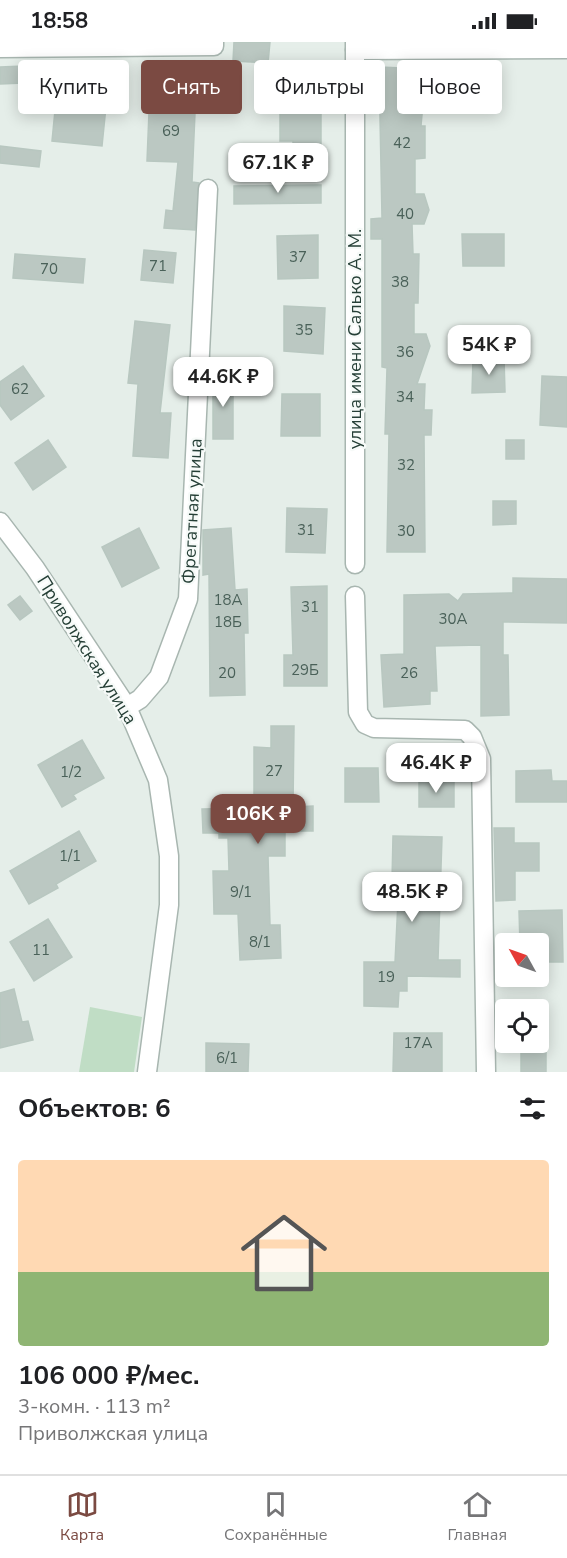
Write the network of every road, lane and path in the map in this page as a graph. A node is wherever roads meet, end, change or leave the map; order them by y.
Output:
1 (214, 44) edge
2 (355, 46) edge
3 (0, 48) edge
4 (567, 49) edge
5 (208, 189) dead end
6 (0, 522) edge
7 (356, 564) dead end
8 (355, 596) dead end
9 (127, 707) junction
10 (147, 1072) edge
11 (486, 1072) edge

1 - 3 street
2 - 4 street
2 - 7 street, улица имени Салько А. М.
5 - 9 street, Фрегатная улица
6 - 9 street, Приволжская улица
8 - 11 street
9 - 10 street, Приволжская улица

